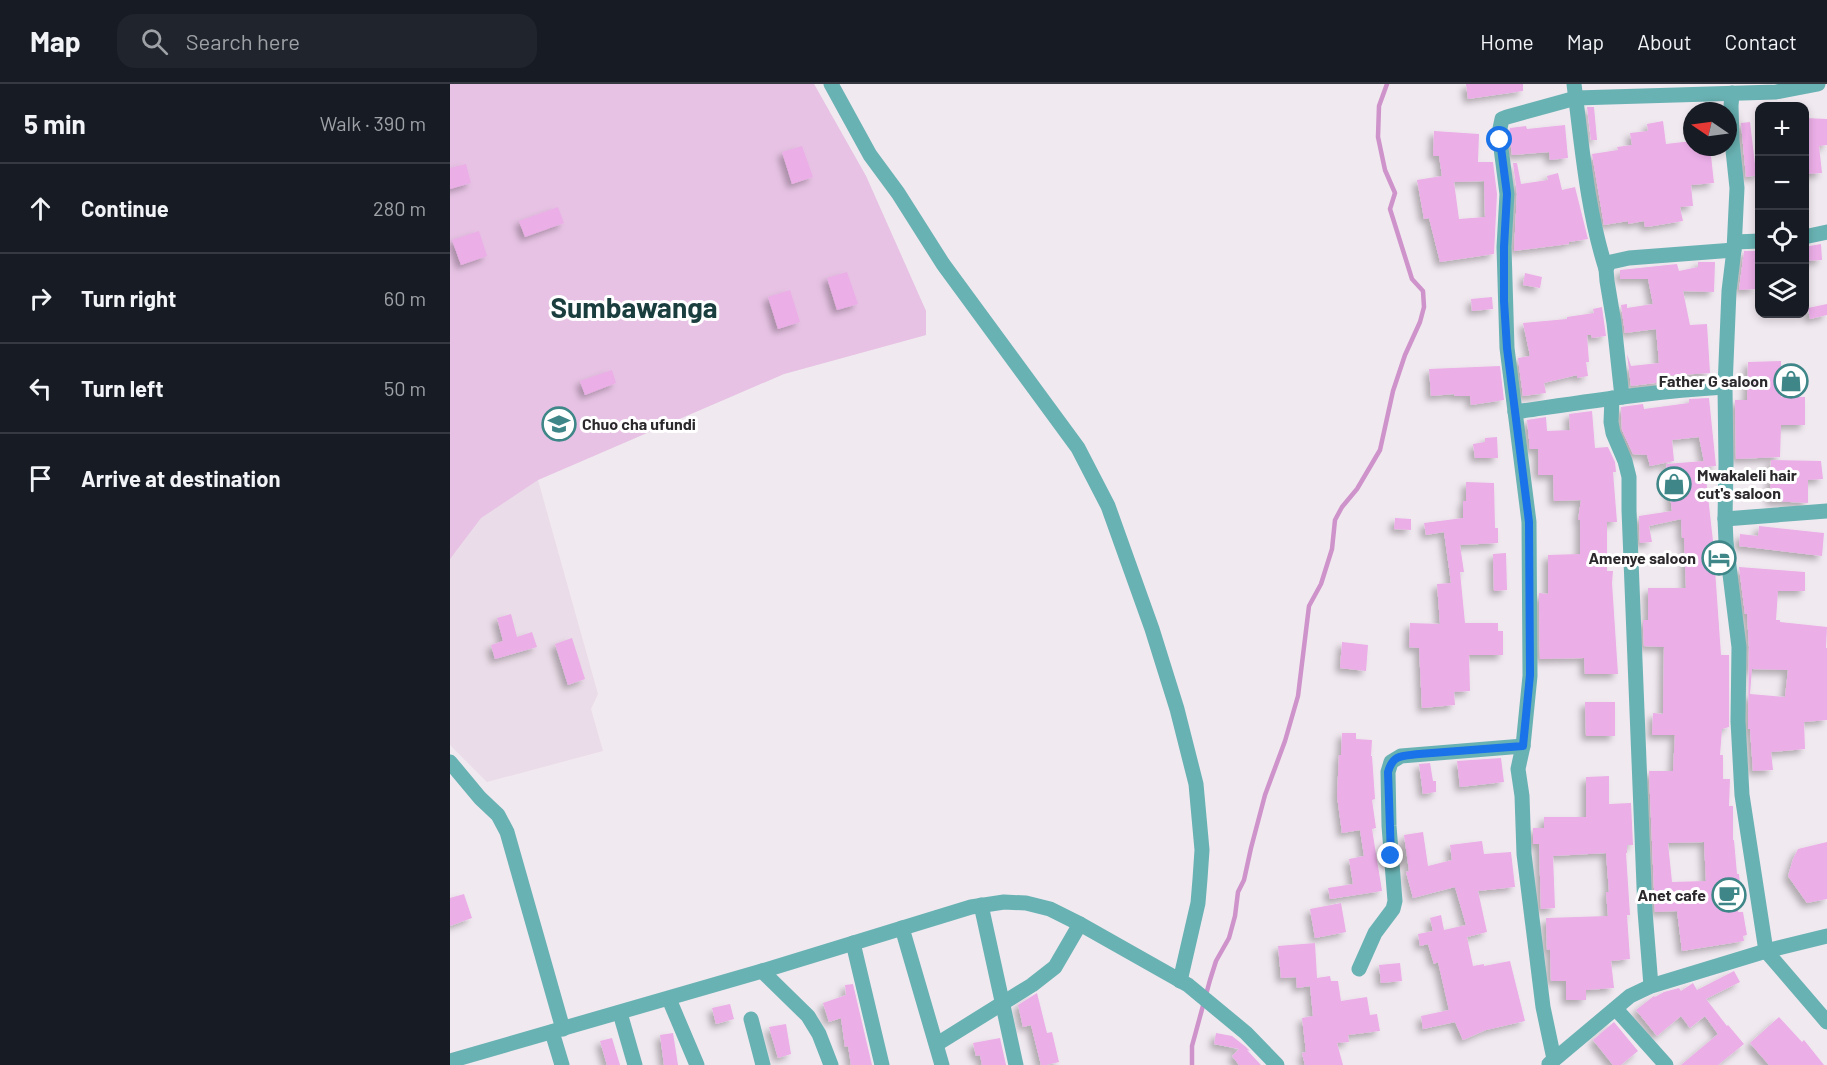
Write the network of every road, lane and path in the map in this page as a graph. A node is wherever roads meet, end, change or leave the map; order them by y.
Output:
1 (831, 84) edge
2 (1818, 84) edge
3 (1575, 91) edge
4 (1732, 93) junction
5 (1827, 232) edge
6 (1809, 236) edge
7 (1755, 242) edge
8 (1735, 246) junction
9 (1606, 269) junction
10 (1725, 387) junction
11 (1617, 397) junction
12 (1515, 412) junction
13 (1827, 511) edge
14 (1725, 519) junction
15 (1523, 746) junction
16 (450, 762) edge
17 (981, 905) junction
18 (1080, 924) junction
19 (902, 928) junction
20 (1827, 936) edge
21 (853, 943) junction
22 (1766, 951) junction
23 (1359, 969) dead end
24 (762, 971) junction
25 (1180, 981) junction
26 (1651, 986) junction
27 (669, 999) junction
28 (1003, 1002) junction
29 (1616, 1009) junction
30 (620, 1013) junction
31 (751, 1019) dead end
32 (1827, 1022) edge
33 (558, 1030) junction
34 (937, 1044) junction
35 (450, 1061) edge
36 (1550, 1062) edge
37 (562, 1065) edge
38 (635, 1065) edge
39 (696, 1065) edge
40 (763, 1065) edge
41 (831, 1065) edge
42 (882, 1065) edge
43 (942, 1065) edge
44 (1016, 1065) edge
45 (1277, 1065) edge
46 (1666, 1065) edge

1 - 25 street
2 - 4 street
3 - 4 street
3 - 9 street
3 - 12 street
4 - 8 street
5 - 6 street
7 - 8 street
8 - 9 street
8 - 10 street
9 - 11 street
10 - 11 street
10 - 14 street
11 - 12 street
11 - 26 street
12 - 15 street
13 - 14 street
14 - 22 street
15 - 23 street
15 - 36 street
16 - 33 street
17 - 18 street
17 - 19 street
17 - 28 street
18 - 25 street
18 - 28 street
19 - 21 street
19 - 34 street
20 - 22 street
21 - 24 street
21 - 42 street
22 - 26 street
22 - 32 street
24 - 27 street
24 - 41 street
25 - 45 street
26 - 29 street
27 - 30 street
27 - 39 street
28 - 34 street
28 - 44 street
29 - 36 street
29 - 46 street
30 - 33 street
30 - 38 street
31 - 40 street
33 - 35 street
33 - 37 street
34 - 43 street

